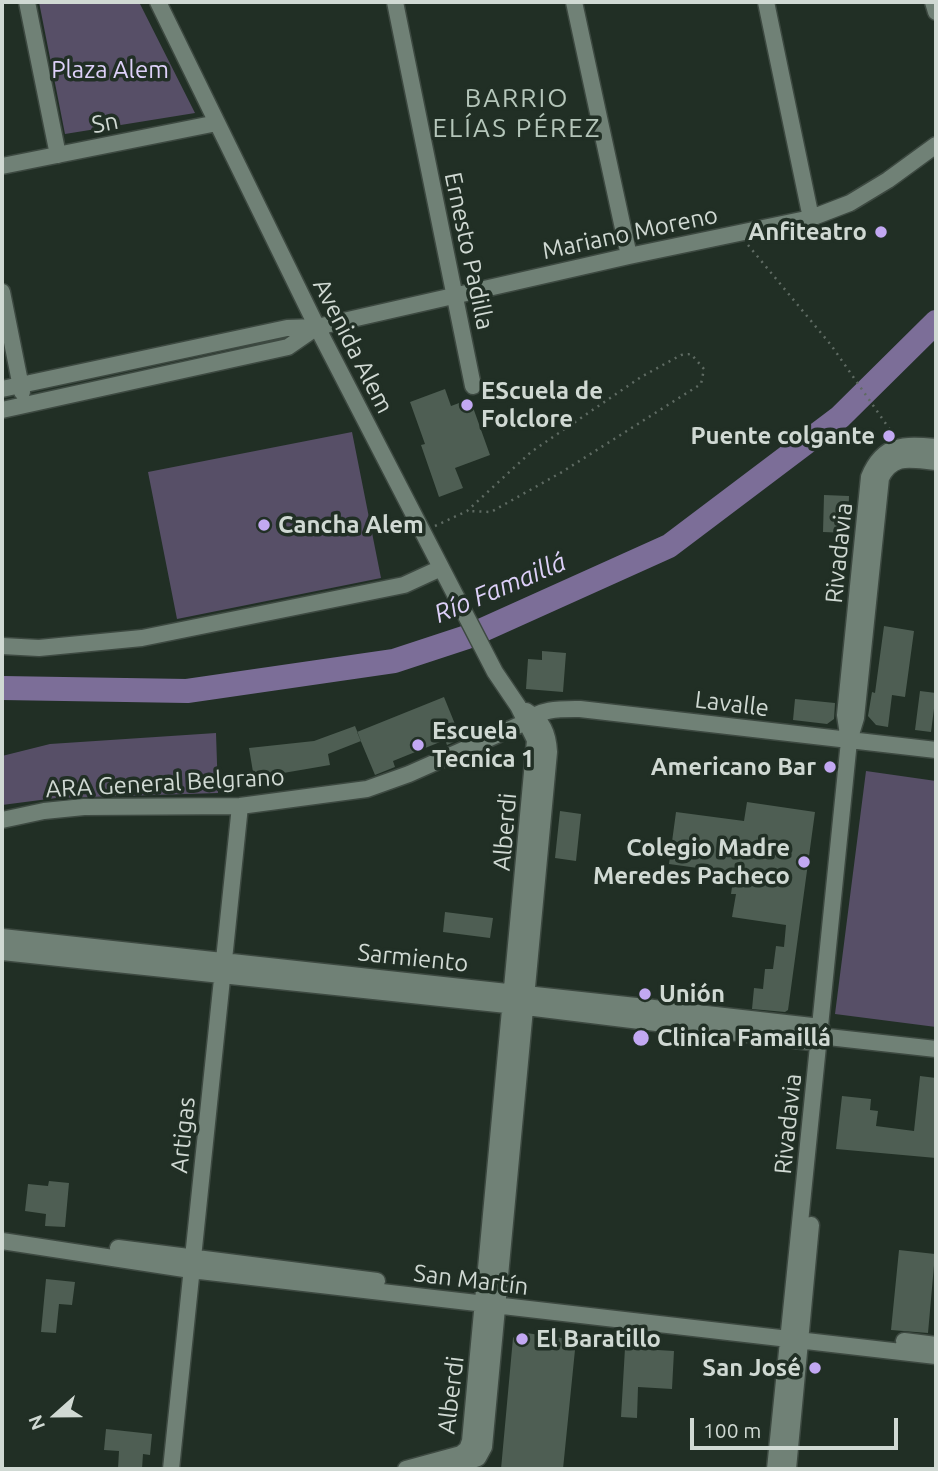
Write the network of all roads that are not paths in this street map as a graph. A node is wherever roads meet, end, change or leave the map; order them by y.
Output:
1 (27, 2) edge
2 (158, 2) edge
3 (395, 2) edge
4 (574, 2) edge
5 (766, 2) edge
6 (933, 2) edge
7 (936, 12) edge
8 (217, 123) junction
9 (936, 145) edge
10 (58, 155) junction
11 (2, 166) edge
12 (811, 218) junction
13 (629, 256) junction
14 (2, 292) edge
15 (455, 295) junction
16 (317, 327) junction
17 (20, 385) junction
18 (473, 386) dead end
19 (2, 389) edge
20 (24, 405) junction
21 (2, 410) edge
22 (936, 447) edge
23 (885, 460) junction
24 (936, 462) edge
25 (444, 573) junction
26 (2, 646) edge
27 (518, 706) joint
28 (530, 718) junction
29 (849, 741) junction
30 (936, 750) edge
31 (240, 806) junction
32 (2, 820) edge
33 (2, 937) edge
34 (2, 953) edge
35 (224, 970) junction
36 (520, 999) junction
37 (822, 1036) junction
38 (936, 1049) edge
39 (2, 1232) edge
40 (2, 1241) edge
41 (192, 1264) junction
42 (491, 1301) junction
43 (795, 1335) junction
44 (936, 1345) edge
45 (936, 1356) edge
46 (171, 1469) edge
47 (406, 1469) edge
48 (448, 1469) edge
49 (775, 1469) edge
50 (788, 1469) edge

1 - 10 street
2 - 8 street, Avenida Alem
3 - 15 street, Ernesto Padilla
4 - 13 street
5 - 12 street
6 - 7 street
8 - 10 street, Sn
8 - 16 street, Avenida Alem
9 - 12 street, Mariano Moreno
10 - 11 street, Sn
12 - 13 street, Mariano Moreno
13 - 15 street, Mariano Moreno
14 - 17 street
15 - 16 street, Mariano Moreno
15 - 18 street, Ernesto Padilla
16 - 17 street, Mariano Moreno
16 - 20 street, Mariano Moreno
16 - 25 street, Avenida Alem
17 - 19 street, Mariano Moreno
17 - 20 street
20 - 21 street, Mariano Moreno
22 - 23 street
23 - 24 street
23 - 29 street, Rivadavia
25 - 26 street
25 - 27 street, Avenida Alem
27 - 28 street, Alberdi
28 - 29 street, Lavalle
28 - 31 street, ARA General Belgrano
28 - 36 street, Alberdi
29 - 30 street, Lavalle
29 - 37 street, Rivadavia
31 - 32 street, ARA General Belgrano
31 - 35 street, Artigas
33 - 35 street, Sarmiento
34 - 35 street, Sarmiento
35 - 36 street, Sarmiento
35 - 41 street, Artigas
36 - 37 street, Sarmiento
36 - 42 street, Alberdi
37 - 38 street, Sarmiento
37 - 43 street, Rivadavia
39 - 41 street, San Martín
40 - 41 street, San Martín
41 - 42 street, San Martín
41 - 46 street, Artigas
42 - 43 street, San Martín
42 - 47 street, Alberdi
42 - 48 street, Alberdi
43 - 44 street, San Martín
43 - 45 street, San Martín
43 - 49 street, Rivadavia
43 - 50 street, Rivadavia

